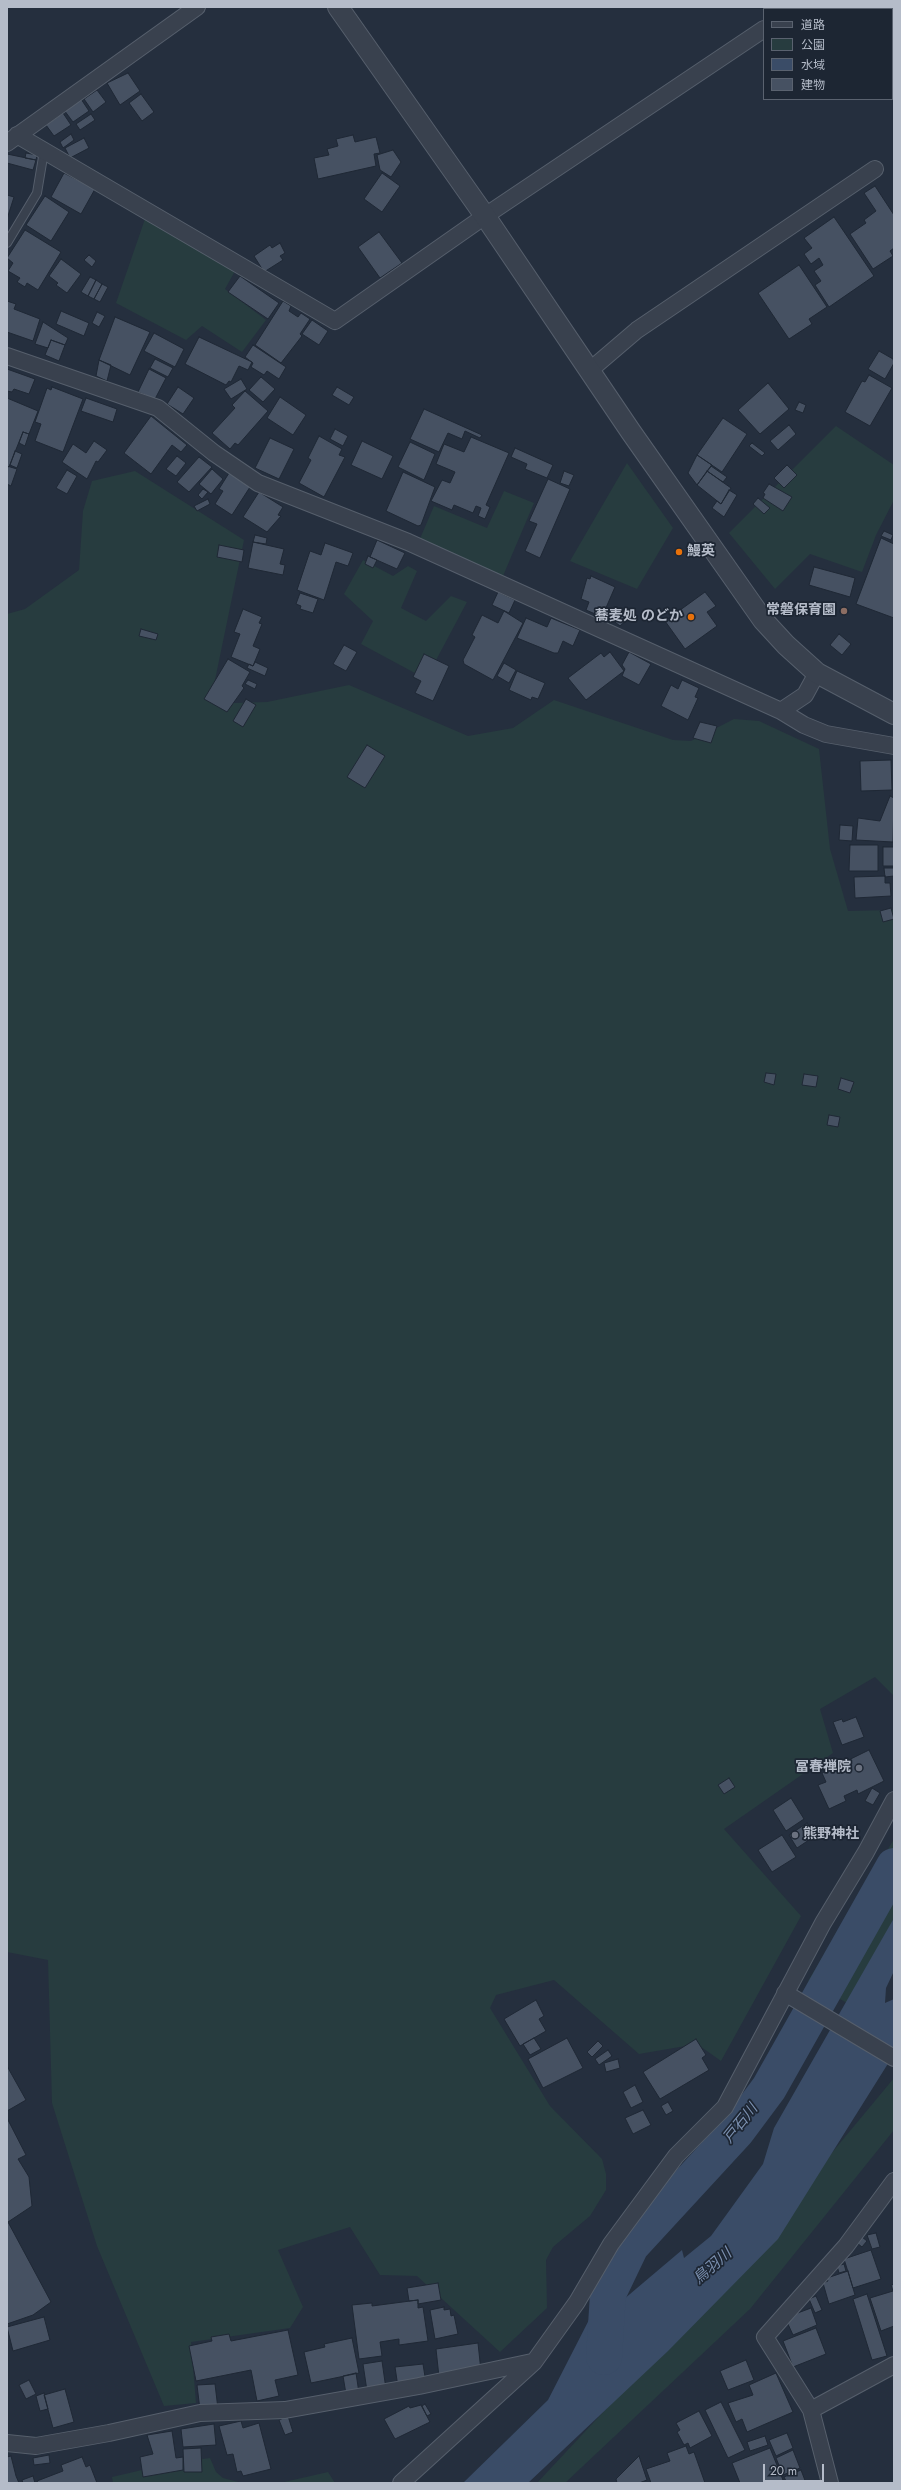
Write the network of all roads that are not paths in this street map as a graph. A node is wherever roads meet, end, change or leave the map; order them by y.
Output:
1 (197, 7) edge
2 (338, 7) edge
3 (763, 30) edge
4 (12, 139) edge
5 (44, 151) junction
6 (875, 169) dead end
7 (485, 216) junction
8 (7, 243) edge
9 (7, 356) edge
10 (589, 371) junction
11 (817, 673) junction
12 (781, 711) junction
13 (894, 714) edge
14 (894, 746) edge
15 (894, 1800) edge
16 (790, 1996) junction
17 (894, 2058) edge
18 (894, 2181) edge
19 (534, 2362) junction
20 (894, 2365) edge
21 (811, 2410) junction
22 (7, 2443) edge
23 (401, 2483) edge
24 (830, 2483) edge

1 - 4 street
2 - 7 street
3 - 7 street
4 - 5 street
5 - 7 street
5 - 8 lane
6 - 10 street
7 - 10 street
9 - 12 street
10 - 11 street
11 - 12 street
11 - 13 street
12 - 14 street
15 - 16 street
16 - 17 street
16 - 19 street
18 - 21 street
19 - 22 street
19 - 23 street
20 - 21 street
21 - 24 street

